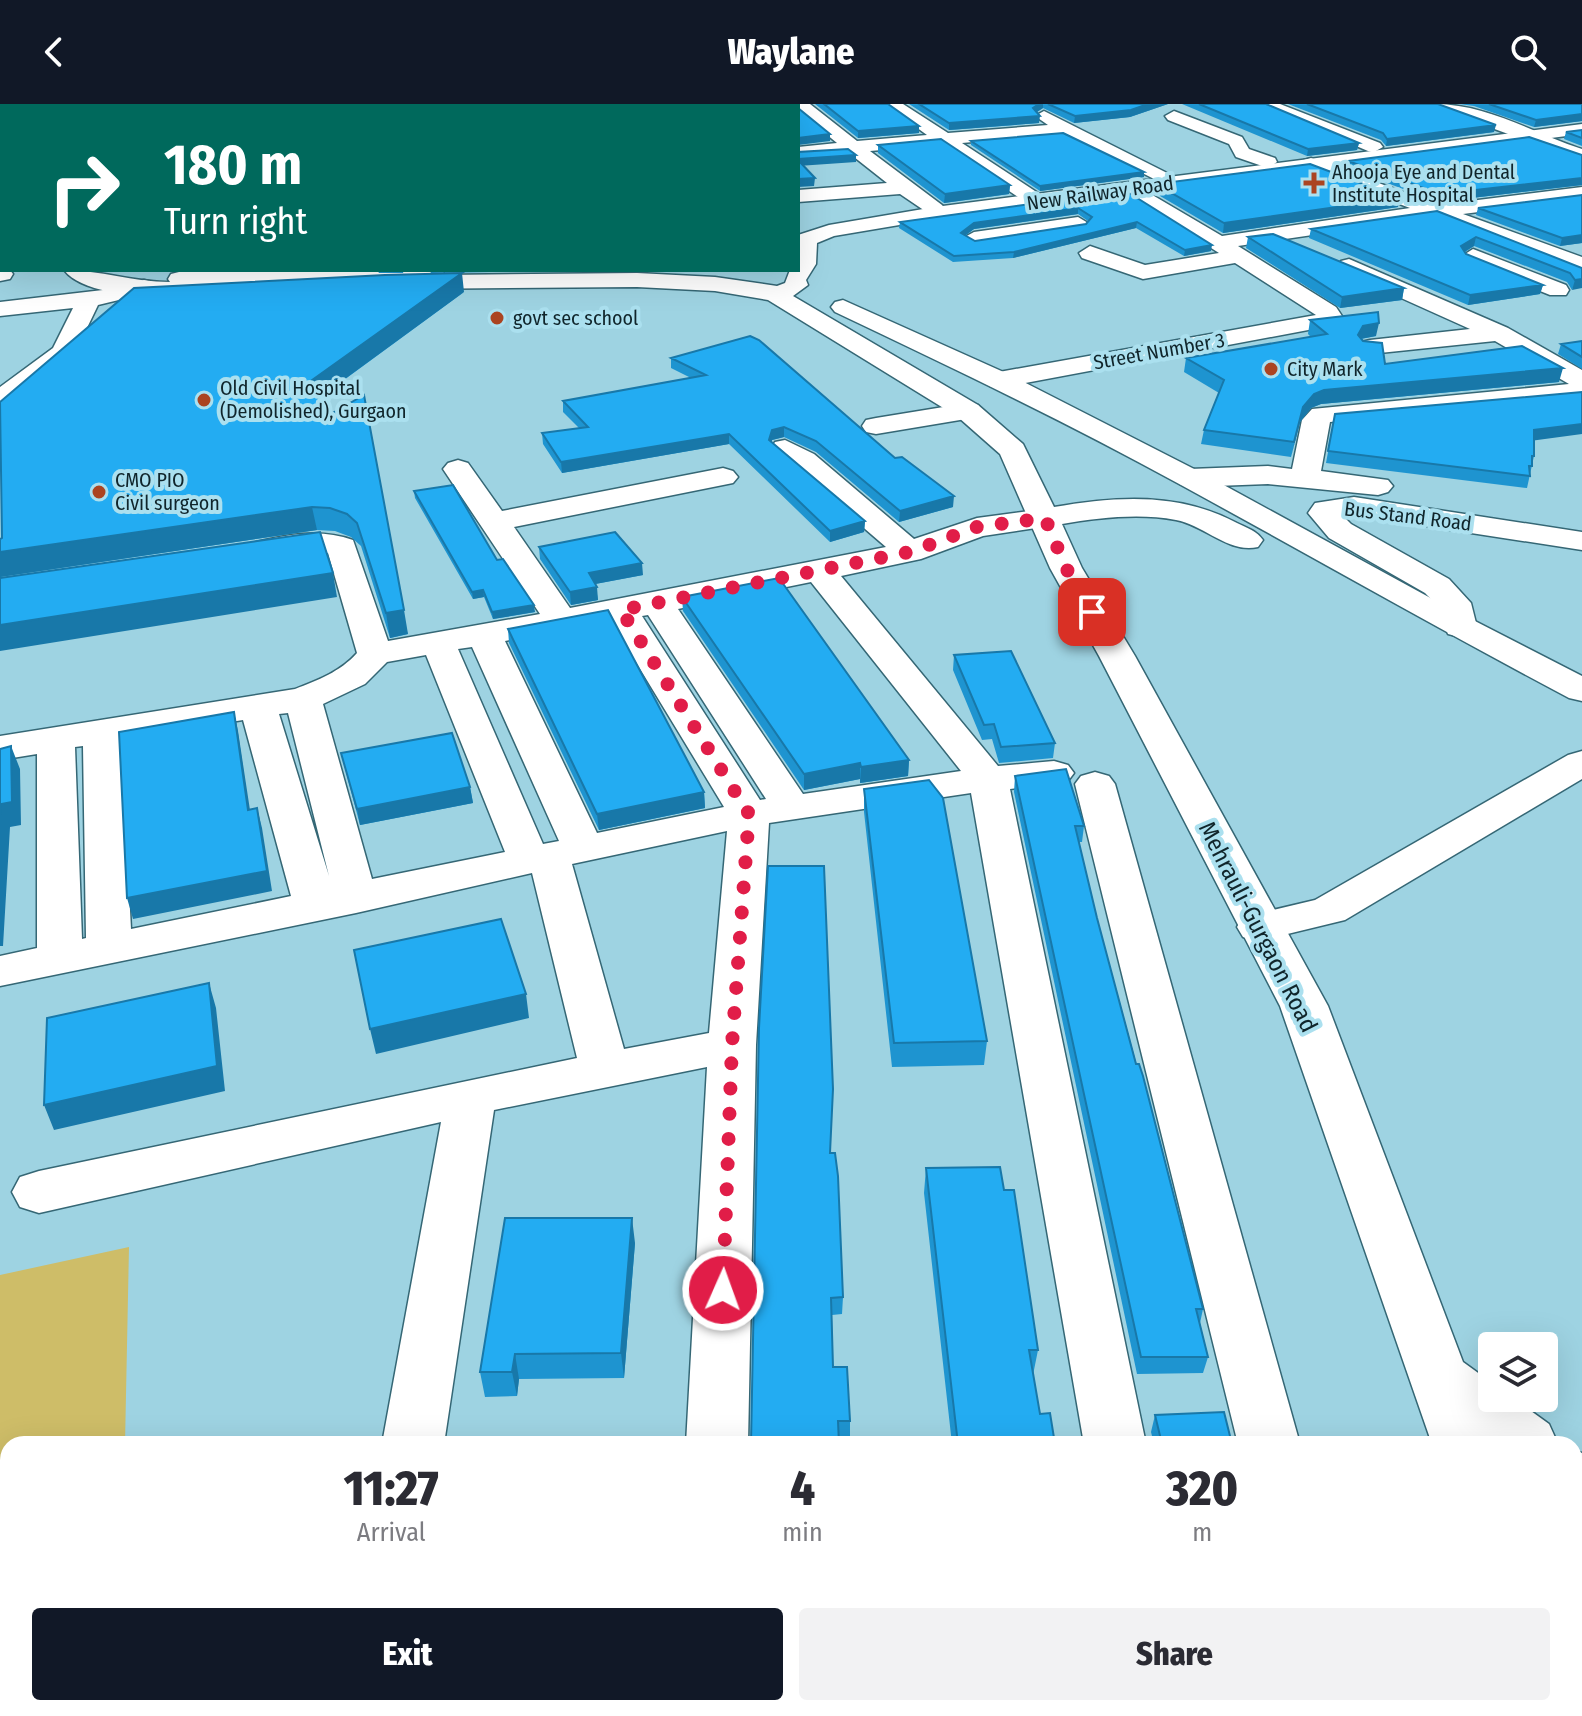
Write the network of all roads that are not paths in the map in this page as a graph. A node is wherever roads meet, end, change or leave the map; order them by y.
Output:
1 (1265, 104) edge
2 (1443, 104) edge
3 (894, 105) edge
4 (802, 109) edge
5 (837, 109) edge
6 (1031, 110) edge
7 (1174, 116) dead end
8 (1582, 120) edge
9 (1513, 127) junction
10 (1069, 128) junction
11 (1582, 129) edge
12 (1534, 135) junction
13 (946, 139) junction
14 (853, 147) junction
15 (1374, 147) junction
16 (800, 152) edge
17 (1582, 155) edge
18 (1268, 162) junction
19 (1311, 164) junction
20 (1167, 178) junction
21 (904, 188) junction
22 (1132, 189) junction
23 (1582, 193) edge
24 (1031, 197) junction
25 (1553, 197) junction
26 (800, 198) edge
27 (800, 200) edge
28 (1582, 207) edge
29 (935, 211) junction
30 (1432, 211) junction
31 (1378, 218) junction
32 (1078, 223) edge
33 (823, 225) junction
34 (800, 230) edge
35 (1273, 234) junction
36 (1421, 235) edge
37 (974, 238) junction
38 (1218, 243) junction
39 (1527, 245) junction
40 (1090, 253) dead end
41 (1003, 256) edge
42 (1239, 256) junction
43 (1582, 265) edge
44 (800, 268) edge
45 (80, 272) edge
46 (124, 272) edge
47 (388, 272) edge
48 (692, 272) edge
49 (783, 281) edge
50 (744, 282) junction
51 (144, 287) junction
52 (1558, 290) dead end
53 (89, 298) junction
54 (1442, 305) junction
55 (0, 309) edge
56 (1395, 311) edge
57 (1499, 333) junction
58 (1370, 347) edge
59 (993, 377) junction
60 (1582, 381) edge
61 (1582, 391) edge
62 (0, 396) edge
63 (968, 411) junction
64 (876, 426) dead end
65 (785, 448) dead end
66 (458, 469) dead end
67 (723, 477) dead end
68 (1305, 477) junction
69 (1190, 478) junction
70 (1582, 517) edge
71 (1045, 518) junction
72 (494, 522) junction
73 (1582, 541) edge
74 (910, 552) junction
75 (226, 556) edge
76 (819, 570) junction
77 (639, 606) junction
78 (1424, 608) junction
79 (562, 621) junction
80 (1460, 627) junction
81 (484, 634) junction
82 (438, 643) junction
83 (375, 654) junction
84 (1582, 690) edge
85 (303, 699) junction
86 (258, 706) junction
87 (102, 732) junction
88 (56, 739) junction
89 (0, 748) edge
90 (1582, 763) edge
91 (988, 779) junction
92 (771, 811) junction
93 (554, 855) junction
94 (336, 903) junction
95 (1259, 927) junction
96 (109, 949) junction
97 (60, 959) junction
98 (0, 971) edge
99 (732, 1045) junction
100 (605, 1070) junction
101 (471, 1097) junction
102 (39, 1192) dead end
103 (1442, 1380) junction
104 (414, 1436) edge
105 (717, 1436) edge
106 (1113, 1436) edge
107 (1267, 1436) edge
108 (1460, 1436) edge
109 (1516, 1436) edge

1 - 15 street
2 - 9 street
3 - 13 street
4 - 5 street
4 - 14 street
6 - 10 street
7 - 18 street
8 - 9 street, New Railway Road
9 - 12 street
9 - 15 street, New Railway Road
10 - 13 street
10 - 20 street
11 - 12 street, New Railway Road
12 - 17 street
12 - 19 street, New Railway Road
13 - 14 street
13 - 24 street
14 - 16 street
14 - 21 street
15 - 18 street, New Railway Road
18 - 20 street, New Railway Road
19 - 22 street, New Railway Road
19 - 30 street
20 - 24 street, New Railway Road
21 - 26 street
21 - 29 street
22 - 29 street, New Railway Road
22 - 38 street
23 - 25 street
24 - 29 street, New Railway Road
25 - 28 street
25 - 30 street
27 - 33 street
29 - 33 street, New Railway Road
29 - 37 street
29 - 44 street, New Railway Road
30 - 31 street
30 - 39 street
31 - 35 street
31 - 36 street
32 - 37 street
33 - 34 street, New Railway Road
35 - 38 street
35 - 54 street
37 - 41 street
38 - 42 street
39 - 43 street
39 - 52 street
40 - 42 street
42 - 59 street, Street Number 3
45 - 51 street
46 - 47 street
48 - 50 street
49 - 50 street
49 - 59 street
49 - 63 street, Mehrauli-Gurgaon Road
50 - 51 street
51 - 53 street
53 - 55 street
53 - 62 street
54 - 56 street
54 - 57 street
57 - 58 street
57 - 60 street
59 - 69 street
61 - 68 street
63 - 64 street
63 - 71 street, Mehrauli-Gurgaon Road
65 - 74 street
66 - 72 street
67 - 72 street
68 - 69 street, Bus Stand Road
68 - 70 street, Bus Stand Road
69 - 78 street
71 - 74 street
71 - 78 street
71 - 95 street, Mehrauli-Gurgaon Road
72 - 79 street
73 - 80 street, Bus Stand Road
74 - 76 street
75 - 83 street
76 - 77 street
76 - 91 street
77 - 79 street
77 - 92 street
78 - 80 street
79 - 81 street
80 - 84 street
81 - 82 street
81 - 93 street
82 - 83 street
82 - 93 street
83 - 85 street
85 - 86 street
85 - 94 street
86 - 87 street
86 - 94 street
87 - 88 street
87 - 96 street
88 - 89 street
88 - 97 street
90 - 95 street
91 - 92 street
91 - 106 street
91 - 107 street
92 - 93 street
92 - 99 street
93 - 94 street
93 - 100 street
94 - 96 street
95 - 103 street, Mehrauli-Gurgaon Road
96 - 97 street
97 - 98 street
99 - 100 street
99 - 105 street
100 - 101 street
101 - 102 street
101 - 104 street
103 - 108 street, Mehrauli-Gurgaon Road
103 - 109 street

